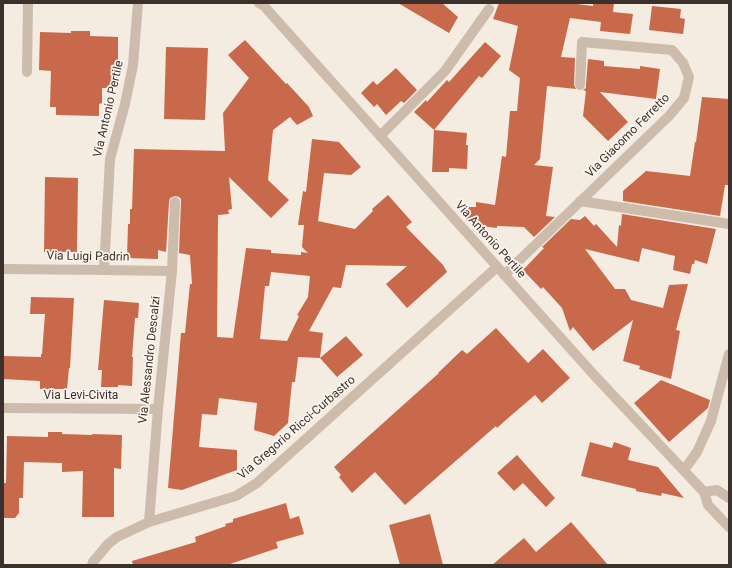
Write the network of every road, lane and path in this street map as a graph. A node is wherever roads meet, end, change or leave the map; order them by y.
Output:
1 (28, 3) edge
2 (138, 3) edge
3 (259, 3) edge
4 (489, 9) dead end
5 (28, 72) dead end
6 (580, 85) dead end
7 (380, 136) junction
8 (580, 201) junction
9 (175, 202) dead end
10 (729, 224) edge
11 (3, 269) edge
12 (104, 270) junction
13 (500, 271) junction
14 (172, 272) junction
15 (729, 354) edge
16 (3, 408) edge
17 (158, 409) junction
18 (684, 470) junction
19 (704, 492) junction
20 (729, 498) edge
21 (149, 522) junction
22 (729, 527) edge
23 (92, 565) edge

1 - 5 street
2 - 12 street, Via Antonio Pertile
3 - 7 street, Via Antonio Pertile
4 - 7 street
6 - 8 street, Via Giacomo Ferretto
7 - 13 street, Via Antonio Pertile
8 - 10 street
8 - 13 street, Via Giacomo Ferretto
9 - 14 street, Via Alessandro Descalzi
11 - 12 street, Via Luigi Padrin
12 - 14 street, Via Luigi Padrin
13 - 18 street, Via Antonio Pertile
13 - 21 street, Via Gregorio Ricci-Curbastro
14 - 17 street, Via Alessandro Descalzi
15 - 18 street
16 - 17 street, Via Levi-Civita
17 - 21 street, Via Alessandro Descalzi
18 - 19 street, Via Antonio Pertile
19 - 20 street
19 - 22 street, Via Antonio Pertile
21 - 23 street, Via Gregorio Ricci-Curbastro

